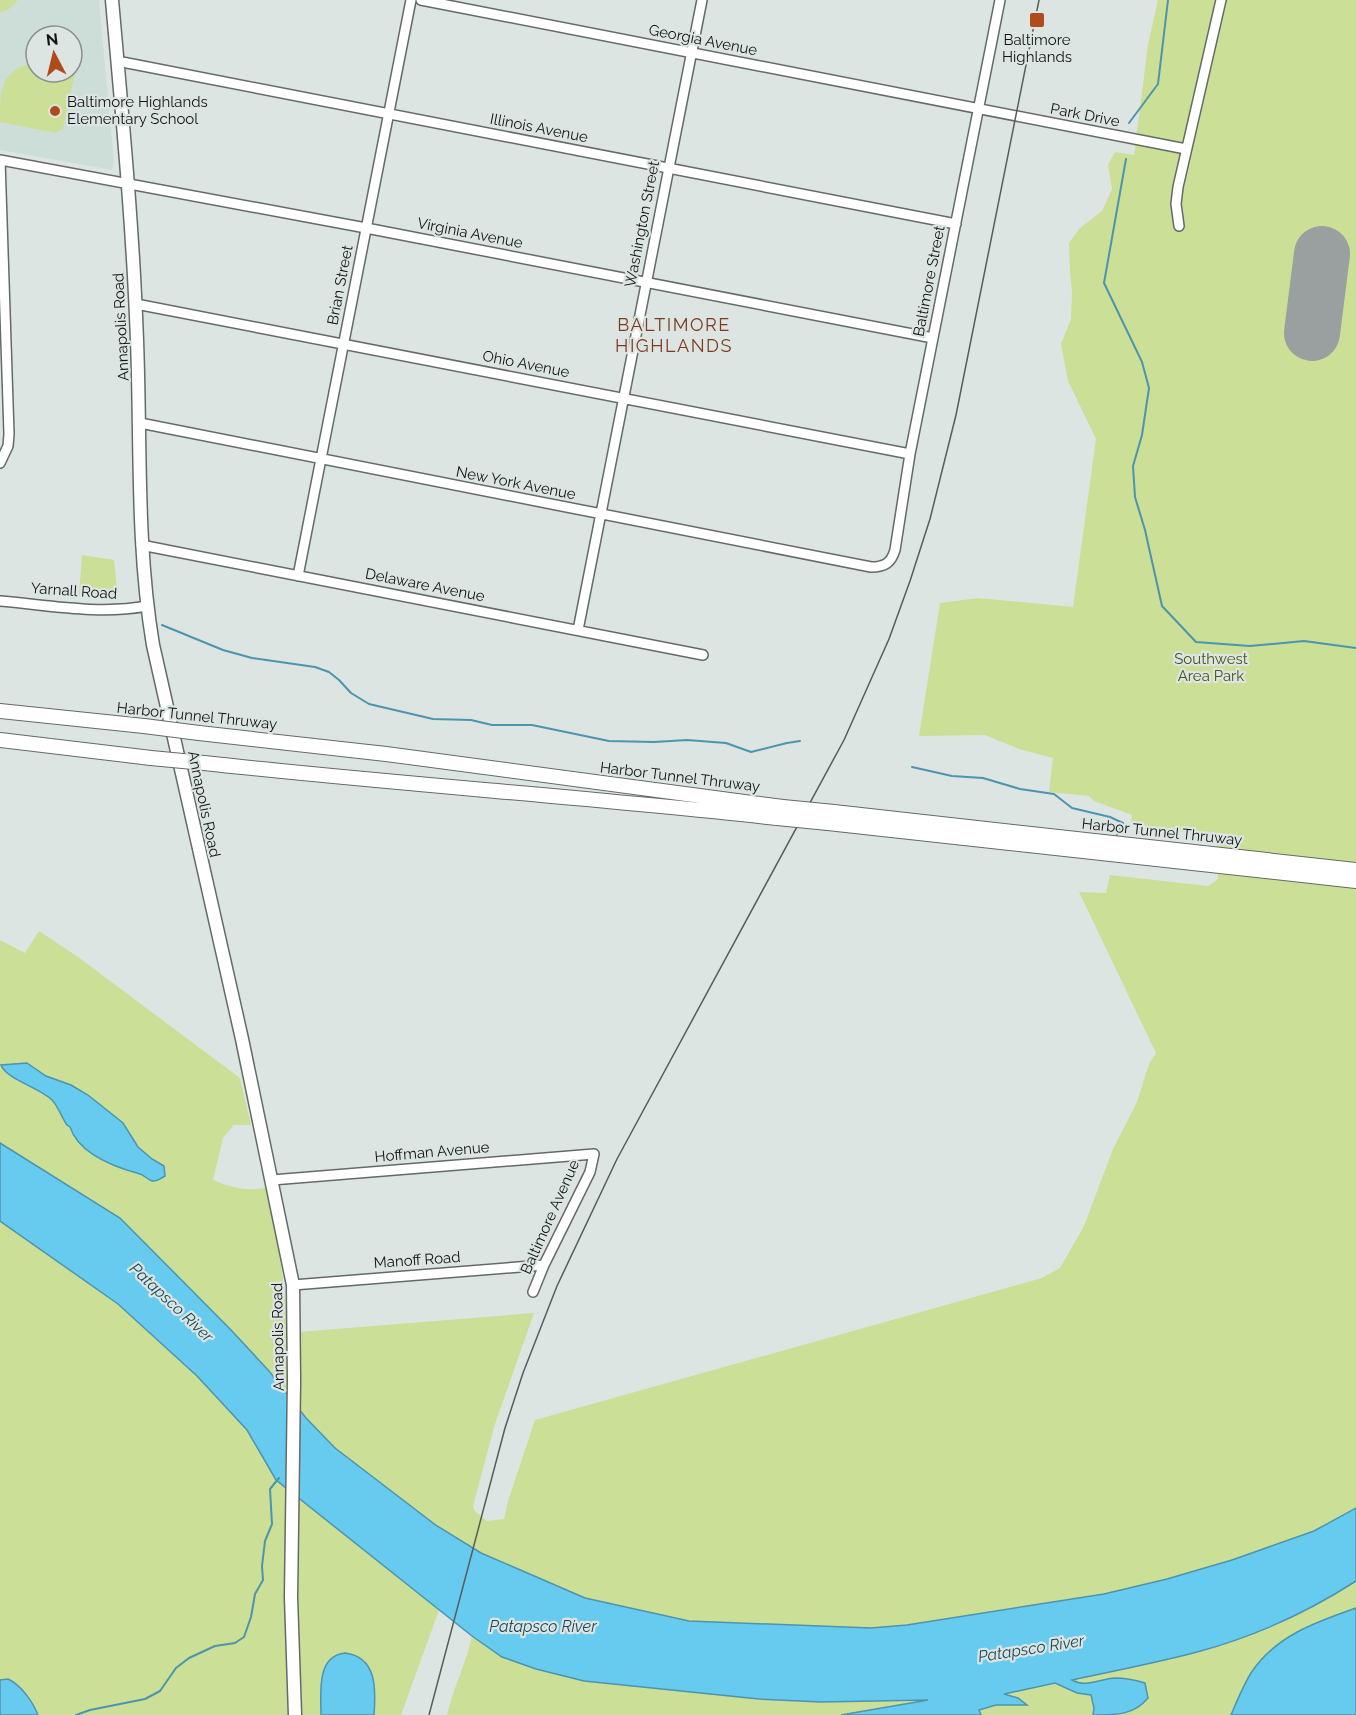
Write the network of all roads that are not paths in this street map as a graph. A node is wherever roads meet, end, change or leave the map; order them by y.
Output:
1 (112, 0) edge
2 (411, 0) edge
3 (421, 0) edge
4 (702, 0) edge
5 (1000, 0) edge
6 (1221, 0) edge
7 (692, 53) junction
8 (117, 61) junction
9 (979, 109) junction
10 (389, 114) junction
11 (1186, 149) junction
12 (0, 160) edge
13 (669, 168) junction
14 (128, 184) junction
15 (956, 224) junction
16 (1179, 226) dead end
17 (366, 228) junction
18 (646, 283) junction
19 (136, 304) junction
20 (933, 338) junction
21 (344, 344) junction
22 (623, 399) junction
23 (140, 423) junction
24 (910, 454) junction
25 (321, 459) junction
26 (0, 463) edge
27 (600, 516) junction
28 (141, 545) junction
29 (886, 565) joint
30 (298, 576) junction
31 (0, 600) edge
32 (147, 606) junction
33 (578, 630) junction
34 (703, 655) dead end
35 (0, 711) edge
36 (0, 740) edge
37 (780, 812) junction
38 (1045, 842) junction
39 (1356, 870) edge
40 (1356, 881) edge
41 (594, 1154) joint
42 (272, 1180) junction
43 (544, 1266) junction
44 (293, 1285) junction
45 (533, 1292) dead end
46 (295, 1715) edge

1 - 8 main road, Annapolis Road
2 - 10 street, Brian Street
3 - 7 street, Georgia Avenue
4 - 7 street, Washington Street
5 - 9 street, Baltimore Street
6 - 11 street
7 - 9 street, Georgia Avenue
7 - 13 street, Washington Street
8 - 10 street, Illinois Avenue
8 - 14 main road, Annapolis Road
9 - 11 street, Park Drive
9 - 15 street, Baltimore Street
10 - 13 street, Illinois Avenue
10 - 17 street, Brian Street
11 - 16 street
12 - 14 street, Virginia Avenue
12 - 26 street
13 - 15 street, Illinois Avenue
13 - 18 street, Washington Street
14 - 17 street, Virginia Avenue
14 - 19 main road, Annapolis Road
15 - 20 street, Baltimore Street
17 - 18 street, Virginia Avenue
17 - 21 street, Brian Street
18 - 20 street, Virginia Avenue
18 - 22 street, Washington Street
19 - 21 street, Ohio Avenue
19 - 23 main road, Annapolis Road
20 - 24 street, Baltimore Street
21 - 22 street, Ohio Avenue
21 - 25 street, Brian Street
22 - 24 street, Ohio Avenue
22 - 27 street, Washington Street
23 - 25 street, New York Avenue
23 - 28 main road, Annapolis Road
24 - 29 street, Baltimore Street
25 - 27 street, New York Avenue
25 - 30 street, Brian Street
27 - 29 street, New York Avenue
27 - 33 street, Washington Street
28 - 30 street, Delaware Avenue
28 - 32 main road, Annapolis Road
30 - 33 street, Delaware Avenue
31 - 32 street, Yarnall Road
32 - 42 main road, Annapolis Road
33 - 34 street, Delaware Avenue
35 - 37 highway, Harbor Tunnel Thruway, bridge
36 - 37 highway, Harbor Tunnel Thruway, bridge
37 - 38 highway, Harbor Tunnel Thruway, bridge
38 - 39 highway, Harbor Tunnel Thruway
38 - 40 highway, Harbor Tunnel Thruway
41 - 42 street, Hoffman Avenue
41 - 43 street, Baltimore Avenue
42 - 44 main road, Annapolis Road
43 - 44 street, Manoff Road
43 - 45 street, Baltimore Avenue
44 - 46 main road, Annapolis Road

